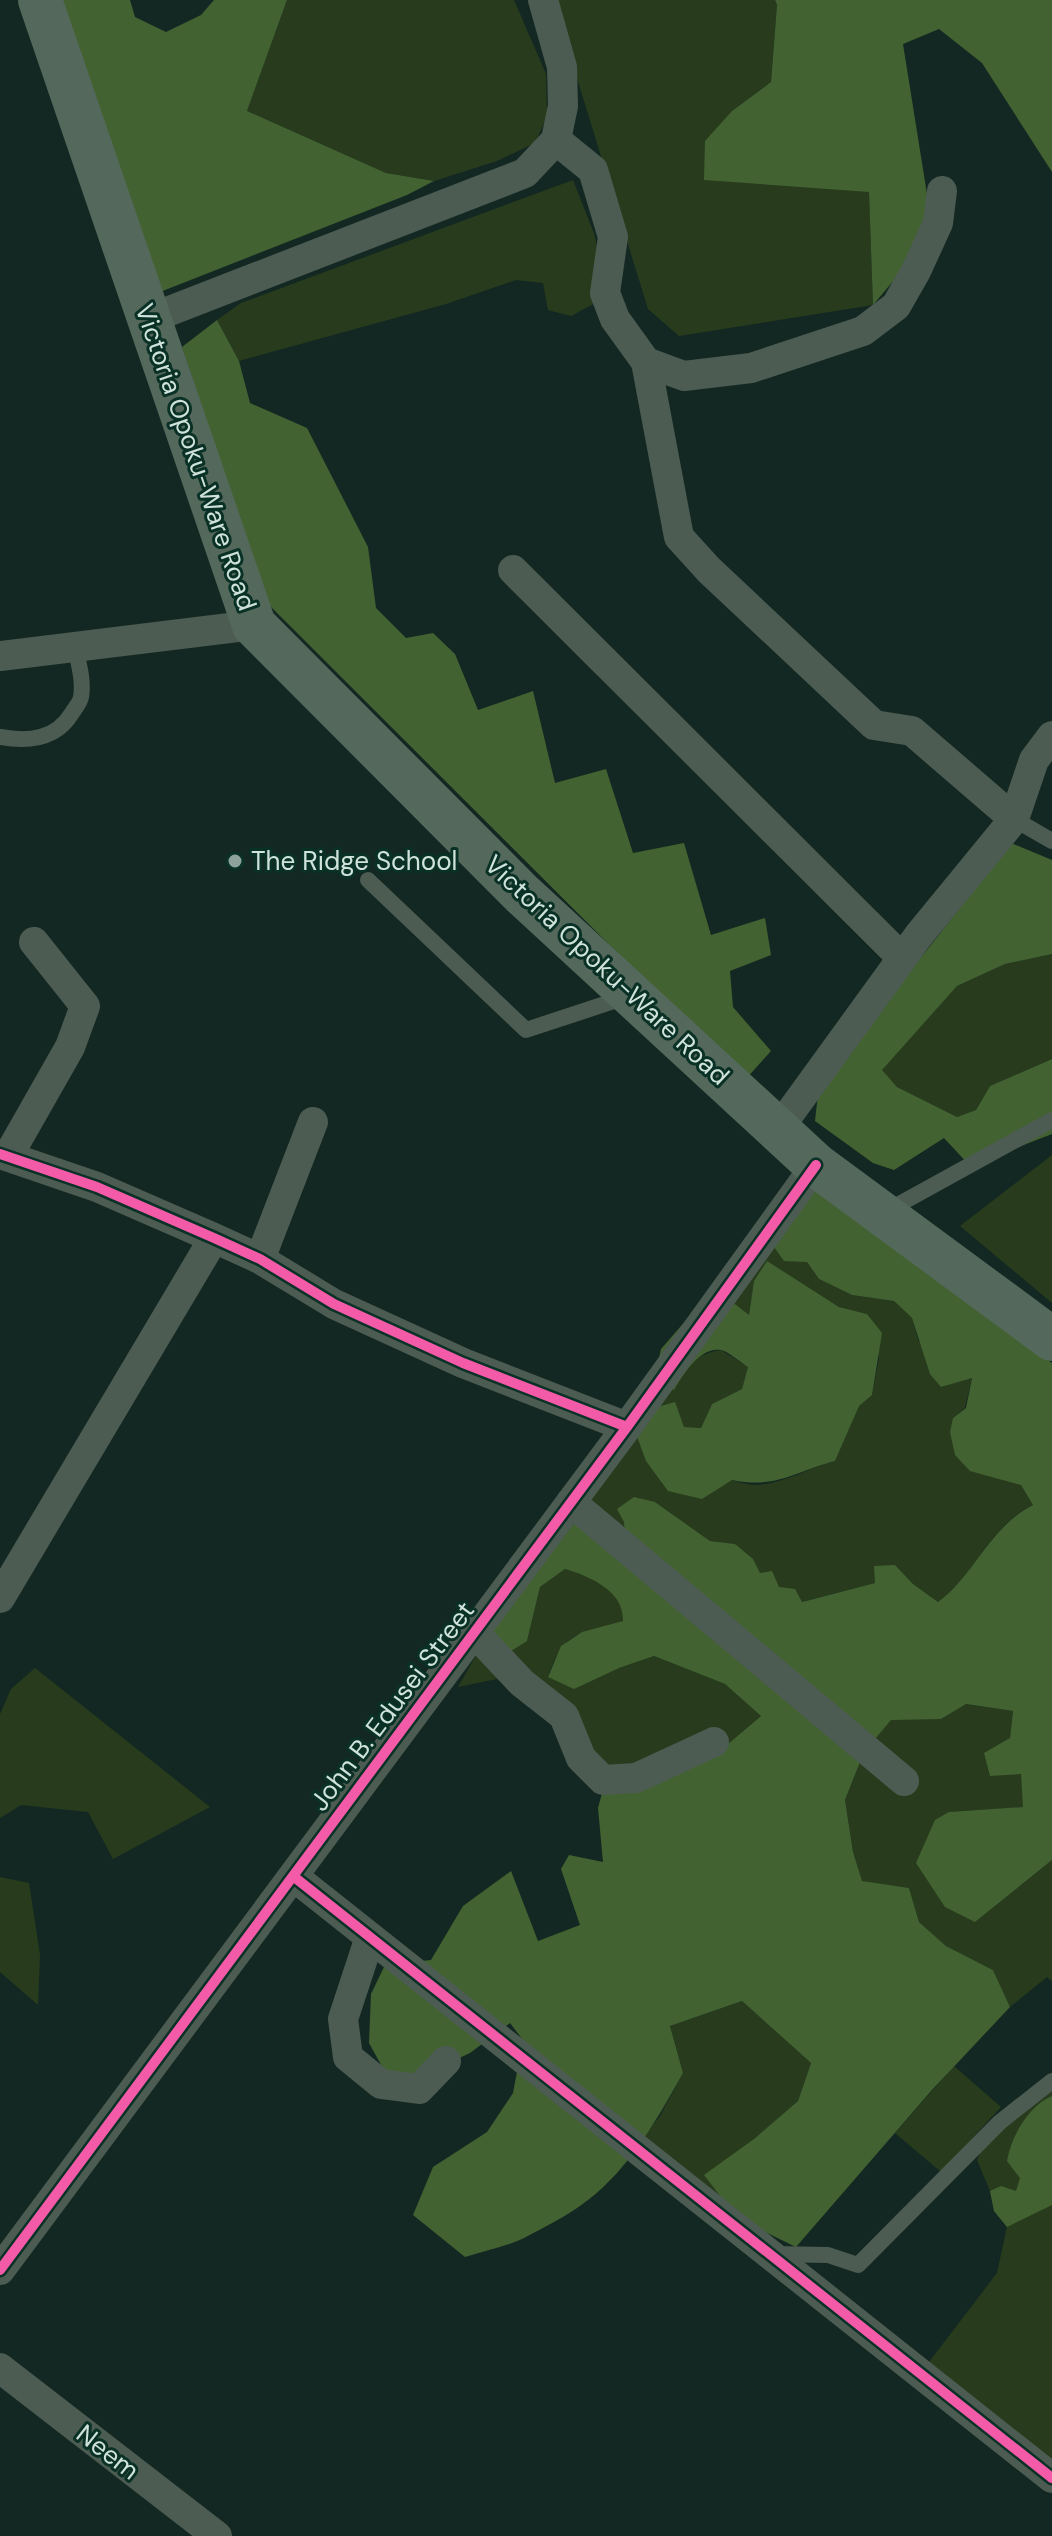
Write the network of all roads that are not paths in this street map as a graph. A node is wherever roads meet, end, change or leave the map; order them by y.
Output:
1 (40, 0) edge
2 (543, 0) edge
3 (556, 140) junction
4 (942, 191) dead end
5 (149, 319) junction
6 (646, 362) junction
7 (513, 570) dead end
8 (254, 625) junction
9 (75, 646) junction
10 (0, 656) edge
11 (1052, 736) edge
12 (0, 737) edge
13 (1014, 819) junction
14 (1052, 841) edge
15 (368, 880) dead end
16 (34, 942) dead end
17 (902, 958) junction
18 (633, 995) junction
19 (1052, 1120) edge
20 (313, 1122) dead end
21 (779, 1128) junction
22 (4, 1155) edge
23 (816, 1165) junction
24 (882, 1213) junction
25 (214, 1238) junction
26 (260, 1259) junction
27 (1052, 1339) edge
28 (627, 1427) junction
29 (571, 1502) junction
30 (0, 1598) edge
31 (474, 1632) junction
32 (714, 1742) dead end
33 (904, 1781) dead end
34 (293, 1876) junction
35 (370, 1937) junction
36 (446, 2061) dead end
37 (1052, 2081) edge
38 (769, 2254) junction
39 (0, 2270) edge
40 (0, 2368) edge
41 (1052, 2478) edge
42 (217, 2536) edge

1 - 5 main road, Victoria Opoku-Ware Road
2 - 3 street
3 - 5 street
3 - 6 street
4 - 6 street
5 - 8 main road, Victoria Opoku-Ware Road
6 - 13 street
7 - 17 street
8 - 9 street
8 - 18 main road, Victoria Opoku-Ware Road
9 - 10 street
9 - 12 lane
11 - 13 street
13 - 14 lane
13 - 17 street
15 - 18 lane
16 - 22 street
17 - 21 street
18 - 21 main road, Victoria Opoku-Ware Road
19 - 24 lane
20 - 26 street
21 - 23 main road, Victoria Opoku-Ware Road
22 - 25 street
23 - 24 main road, Victoria Opoku-Ware Road
23 - 28 street, John B. Edusei Street
24 - 27 main road, Victoria Opoku-Ware Road
25 - 26 street
25 - 30 street
26 - 28 street
28 - 29 street, John B. Edusei Street
29 - 31 street, John B. Edusei Street
29 - 33 street
31 - 32 street
31 - 34 street, John B. Edusei Street
34 - 35 street
34 - 39 street, John B. Edusei Street
35 - 36 street
35 - 38 street
37 - 38 lane
38 - 41 street
40 - 42 street, Neem

